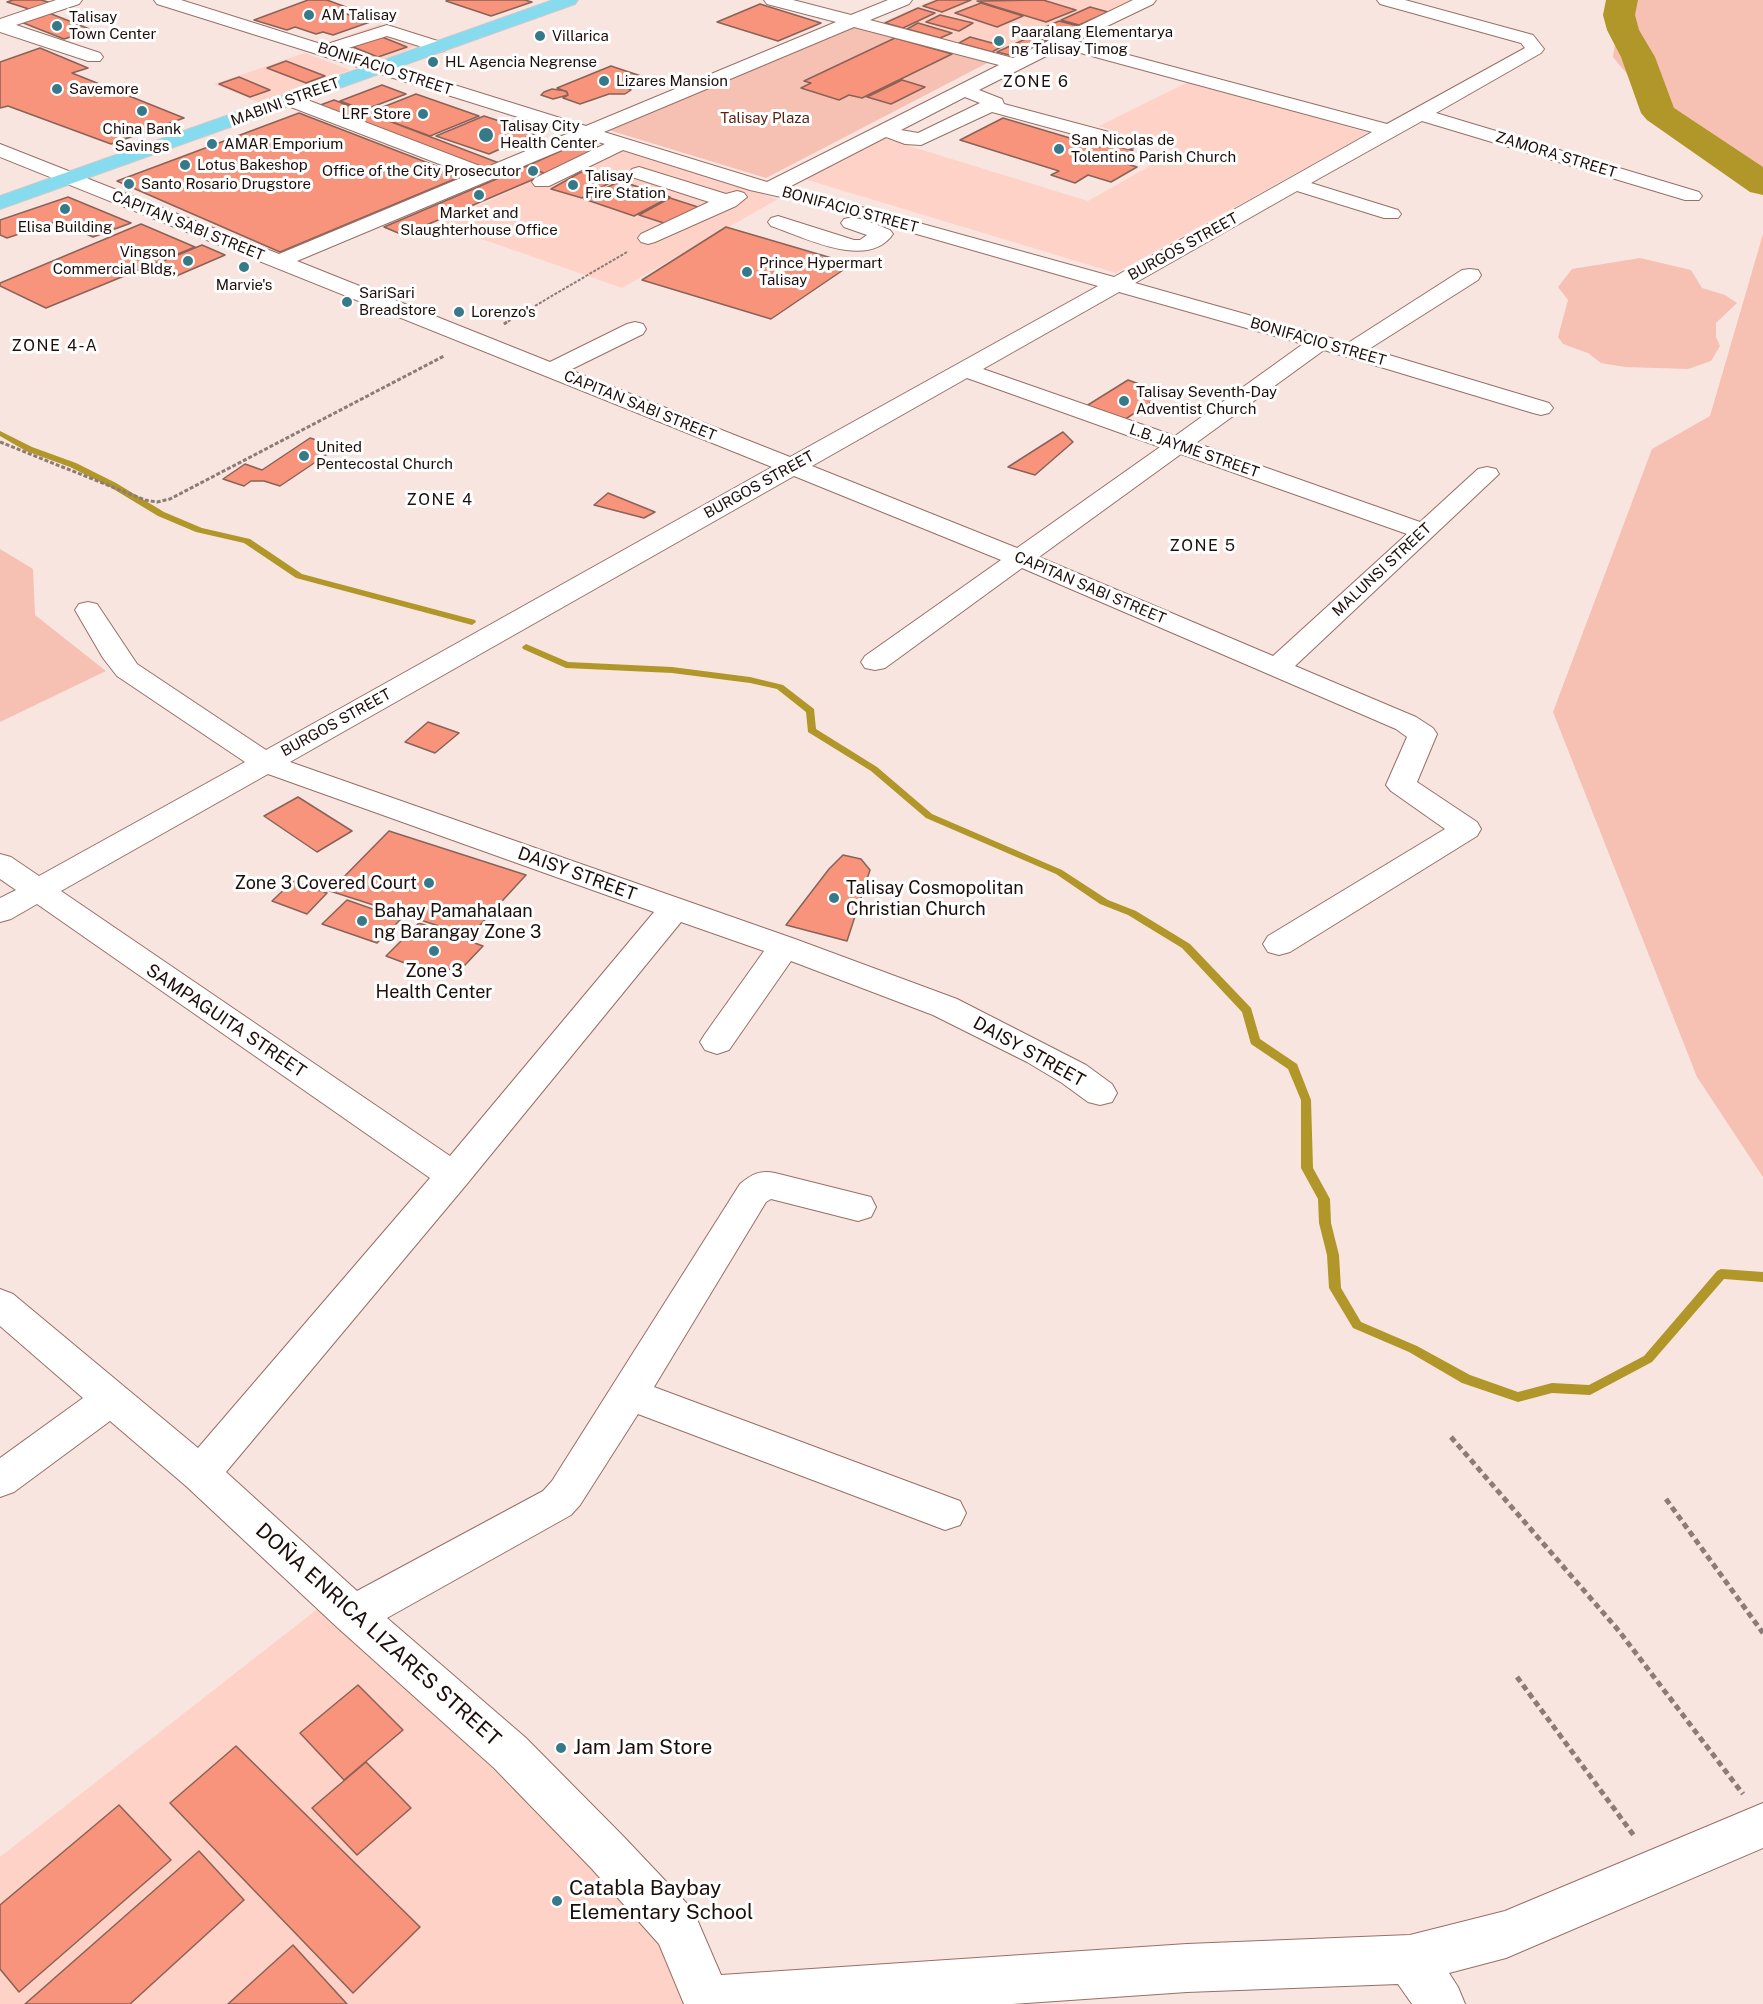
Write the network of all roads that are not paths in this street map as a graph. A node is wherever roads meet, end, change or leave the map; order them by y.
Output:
1 (73, 0) edge
2 (163, 0) edge
3 (569, 0) edge
4 (773, 0) edge
5 (903, 0) edge
6 (1147, 0) edge
7 (1386, 0) edge
8 (1409, 3) edge
9 (854, 21) junction
10 (0, 26) edge
11 (1060, 42) junction
12 (438, 48) junction
13 (325, 50) junction
14 (94, 57) dead end
15 (1015, 64) junction
16 (382, 68) junction
17 (964, 90) junction
18 (290, 100) junction
19 (991, 106) junction
20 (1420, 114) junction
21 (885, 130) junction
22 (1389, 131) junction
23 (585, 133) junction
24 (1128, 143) dead end
25 (621, 144) junction
26 (0, 150) edge
27 (593, 158) junction
28 (485, 175) junction
29 (69, 178) junction
30 (542, 182) dead end
31 (1294, 184) junction
32 (764, 187) junction
33 (1692, 196) dead end
34 (729, 202) junction
35 (0, 203) edge
36 (1391, 214) dead end
37 (648, 238) road end
38 (278, 262) junction
39 (1470, 275) dead end
40 (1115, 285) junction
41 (635, 329) dead end
42 (1320, 343) junction
43 (1351, 351) junction
44 (964, 370) junction
45 (550, 371) junction
46 (1541, 408) dead end
47 (1177, 445) junction
48 (791, 467) junction
49 (1486, 474) dead end
50 (1424, 532) junction
51 (1020, 558) junction
52 (88, 610) dead end
53 (875, 662) dead end
54 (1278, 667) junction
55 (266, 763) junction
56 (0, 864) edge
57 (37, 891) junction
58 (675, 908) junction
59 (0, 912) edge
60 (1279, 944) dead end
61 (784, 947) junction
62 (717, 1042) dead end
63 (1100, 1093) dead end
64 (453, 1176) junction
65 (858, 1207) dead end
66 (4, 1314) edge
67 (629, 1394) junction
68 (110, 1400) junction
69 (200, 1474) junction
70 (0, 1480) edge
71 (945, 1513) dead end
72 (353, 1615) junction
73 (1756, 1814) edge
74 (1410, 1959) junction
75 (709, 2002) edge
76 (1441, 2004) edge

1 - 10 street
2 - 13 street, BONIFACIO STREET
3 - 12 main road, MABINI STREET
4 - 9 street
5 - 9 street
6 - 11 street
7 - 8 street
8 - 20 street, BURGOS STREET
9 - 15 street
9 - 23 street
10 - 14 street
11 - 15 street
11 - 22 street
12 - 13 street
12 - 16 main road, MABINI STREET
13 - 16 street, BONIFACIO STREET
15 - 17 street
16 - 18 main road, MABINI STREET
16 - 23 street, BONIFACIO STREET
17 - 19 street
17 - 21 street
18 - 28 street
18 - 29 main road, MABINI STREET
19 - 21 street
19 - 24 street
20 - 22 street, BURGOS STREET
20 - 33 street, ZAMORA STREET
21 - 32 street
22 - 31 street, BURGOS STREET
23 - 25 street, BONIFACIO STREET
23 - 28 street
25 - 27 street
25 - 32 street, BONIFACIO STREET
26 - 29 street, CAPITAN SABI STREET
27 - 30 street
27 - 34 street
28 - 38 street
29 - 35 main road, MABINI STREET
29 - 38 street, CAPITAN SABI STREET
31 - 36 street
31 - 40 street, BURGOS STREET
32 - 34 street
32 - 40 street, BONIFACIO STREET
34 - 37 street
38 - 45 street, CAPITAN SABI STREET
39 - 43 street
40 - 42 street, BONIFACIO STREET
40 - 44 street, BURGOS STREET
41 - 45 street
42 - 43 street, BONIFACIO STREET
42 - 47 street
43 - 46 street, BONIFACIO STREET
44 - 47 street, L.B. JAYME STREET
44 - 48 street, BURGOS STREET
45 - 48 street, CAPITAN SABI STREET
47 - 50 street, L.B. JAYME STREET
47 - 51 street
48 - 51 street, CAPITAN SABI STREET
48 - 55 street, BURGOS STREET
49 - 50 street, MALUNSI STREET
50 - 54 street, MALUNSI STREET
51 - 53 street
51 - 54 street, CAPITAN SABI STREET
52 - 55 street, DAISY STREET
54 - 60 street, CAPITAN SABI STREET
55 - 57 street, BURGOS STREET
55 - 58 street, DAISY STREET
56 - 57 street, SAMPAGUITA STREET
57 - 59 street, BURGOS STREET
57 - 64 street, SAMPAGUITA STREET
58 - 61 street, DAISY STREET
58 - 64 street
61 - 62 street
61 - 63 street, DAISY STREET
64 - 69 street
65 - 67 street
66 - 68 street, DOÑA ENRICA LIZARES STREET
67 - 71 street
67 - 72 street
68 - 69 street, DOÑA ENRICA LIZARES STREET
68 - 70 street
69 - 72 street, DOÑA ENRICA LIZARES STREET
72 - 75 street, DOÑA ENRICA LIZARES STREET
73 - 74 street
74 - 75 street
74 - 76 street

